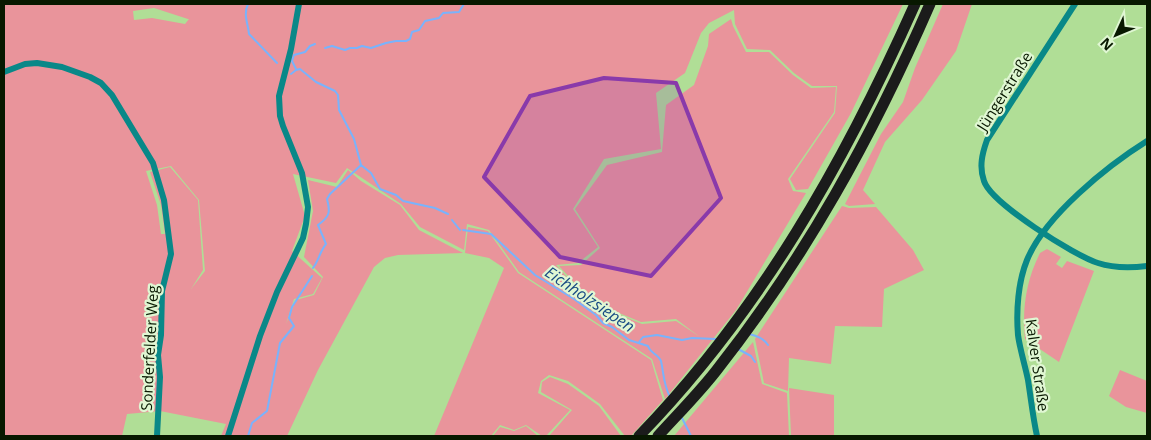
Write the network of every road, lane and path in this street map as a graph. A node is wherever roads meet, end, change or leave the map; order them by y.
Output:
1 (299, 4) edge
2 (914, 4) edge
3 (930, 4) edge
4 (1076, 4) edge
5 (4, 72) edge
6 (1147, 141) edge
7 (1043, 233) junction
8 (1147, 266) edge
9 (157, 436) edge
10 (228, 436) edge
11 (639, 436) edge
12 (658, 436) edge
13 (1037, 436) edge

1 - 10 street
2 - 11 highway
3 - 12 highway
4 - 7 street, Jüngerstraße
5 - 9 street, Sonderfelder Weg
6 - 7 street, Kalver Straße
7 - 8 street, Jüngerstraße
7 - 13 street, Kalver Straße

